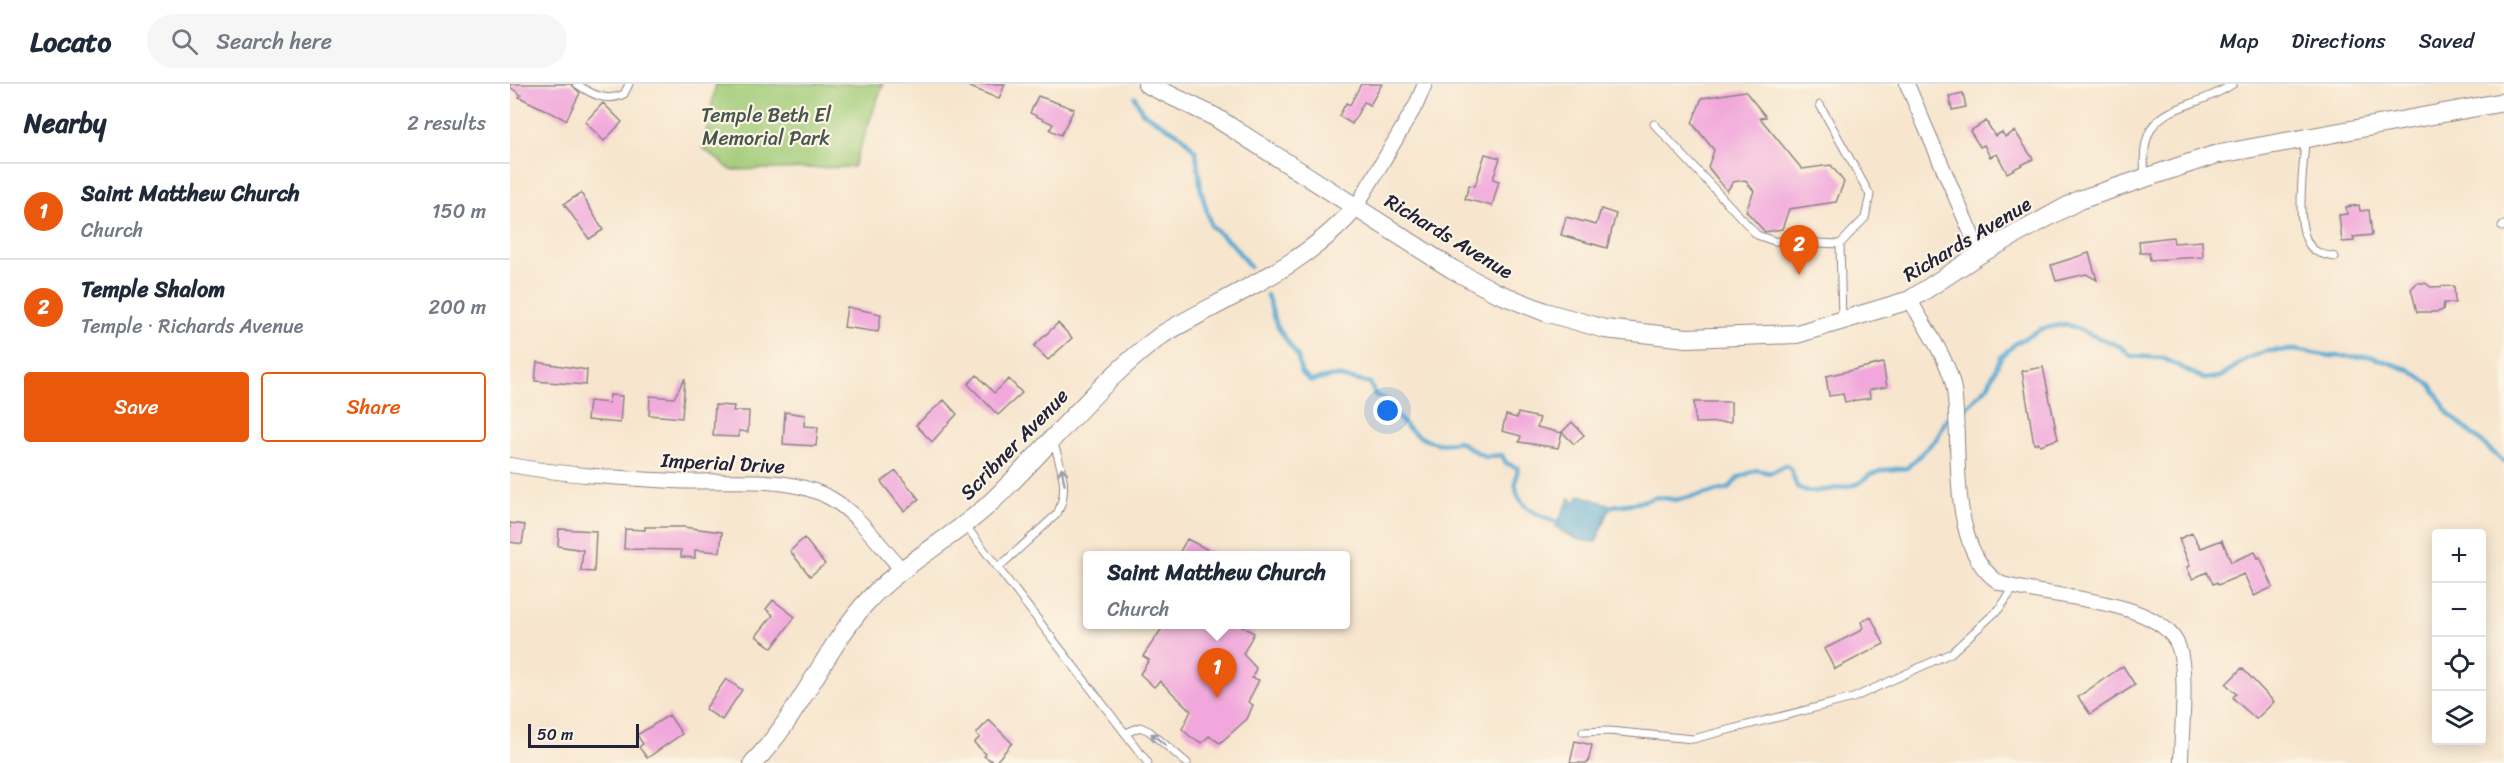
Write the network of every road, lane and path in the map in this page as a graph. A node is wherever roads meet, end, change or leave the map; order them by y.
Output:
1 (577, 84) edge
2 (629, 84) edge
3 (1425, 84) edge
4 (1907, 84) edge
5 (2233, 84) edge
6 (1155, 85) edge
7 (2504, 102) edge
8 (1820, 105) dead end
9 (1654, 124) dead end
10 (2306, 138) junction
11 (2145, 178) junction
12 (1356, 207) junction
13 (1840, 244) junction
14 (1980, 254) junction
15 (2335, 257) dead end
16 (1910, 300) junction
17 (1842, 320) junction
18 (1052, 438) junction
19 (510, 465) edge
20 (965, 525) junction
21 (998, 568) junction
22 (903, 571) junction
23 (2014, 588) junction
24 (1583, 732) dead end
25 (1126, 733) junction
26 (753, 763) edge
27 (1148, 763) edge
28 (1186, 763) edge
29 (2181, 763) edge

1 - 2 lane
3 - 12 street
4 - 14 street
5 - 11 lane
6 - 12 street, Richards Avenue
7 - 10 street, Richards Avenue
8 - 13 lane
9 - 13 lane
10 - 11 street, Richards Avenue
10 - 15 lane
11 - 14 street, Richards Avenue
12 - 17 street, Richards Avenue
12 - 18 street, Scribner Avenue
13 - 17 lane
14 - 16 street, Richards Avenue
16 - 17 street, Richards Avenue
16 - 23 street
18 - 20 street, Scribner Avenue
21 -> 18 lane
19 - 22 street, Imperial Drive
20 - 21 lane
20 - 22 street, Scribner Avenue
21 - 25 lane
22 - 26 street, Scribner Avenue
23 - 24 lane
23 - 29 street
25 - 27 lane
28 -> 25 lane

